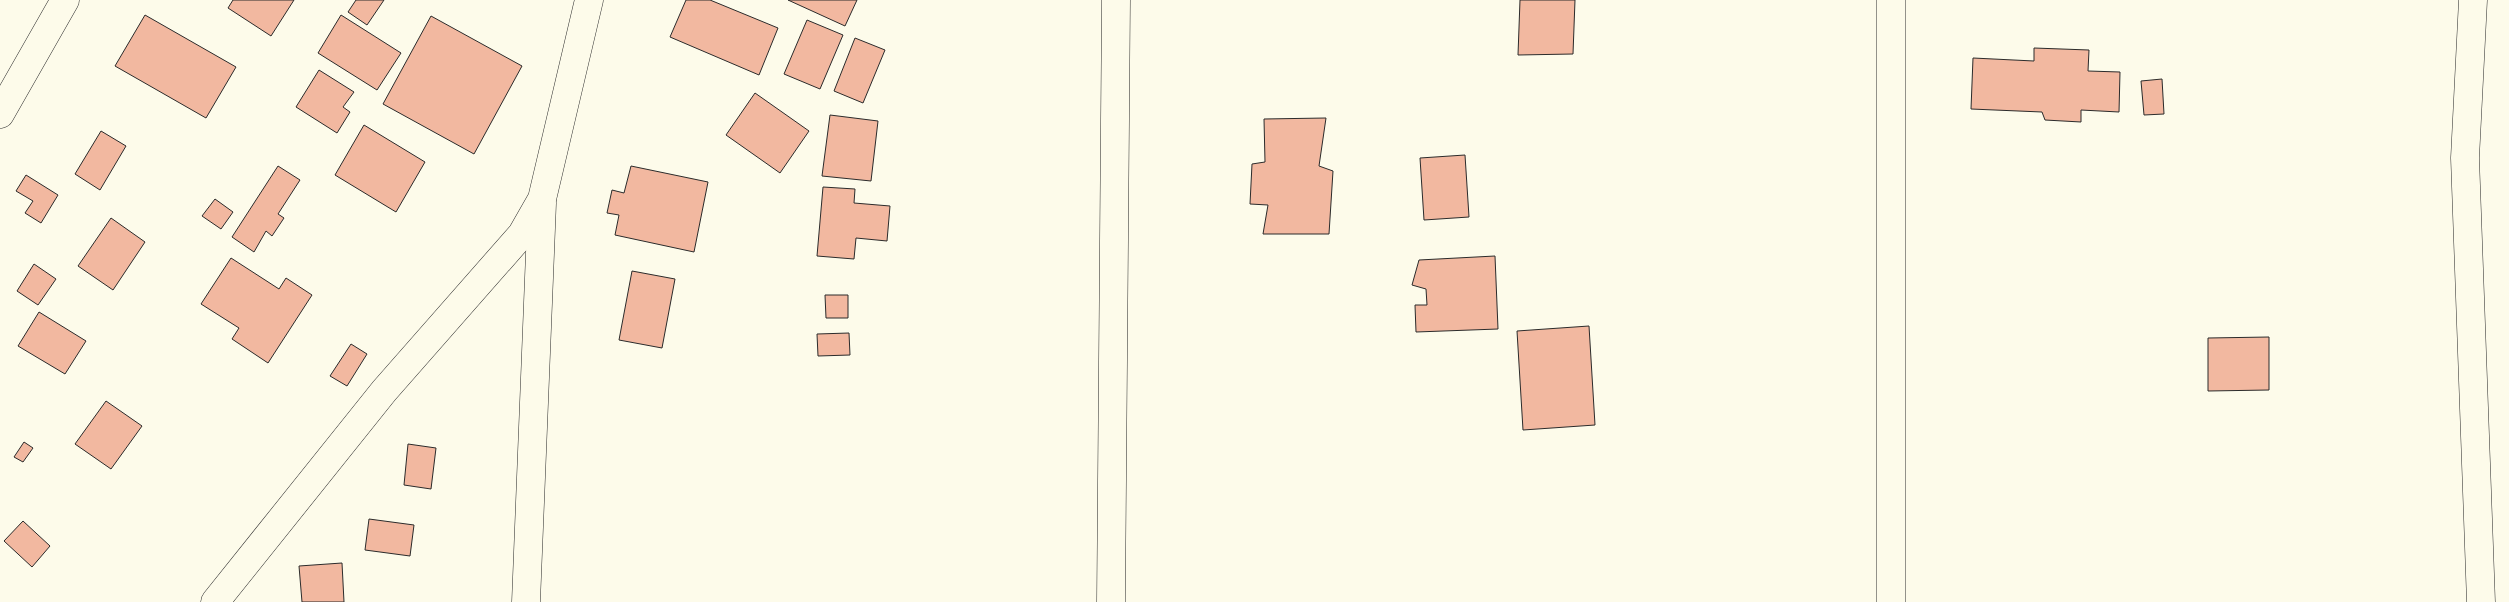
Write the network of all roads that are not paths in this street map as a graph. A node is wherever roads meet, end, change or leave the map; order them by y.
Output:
1 (65, 0) edge
2 (589, 0) edge
3 (1116, 0) edge
4 (1891, 0) edge
5 (2473, 0) edge
6 (0, 114) edge
7 (542, 199) junction
8 (215, 602) edge
9 (526, 602) edge
10 (1111, 602) edge
11 (1891, 602) edge
12 (2481, 602) edge

1 - 6 street
2 - 7 street
3 - 10 street
4 - 11 street
5 - 12 street
7 - 8 street
7 - 9 street

